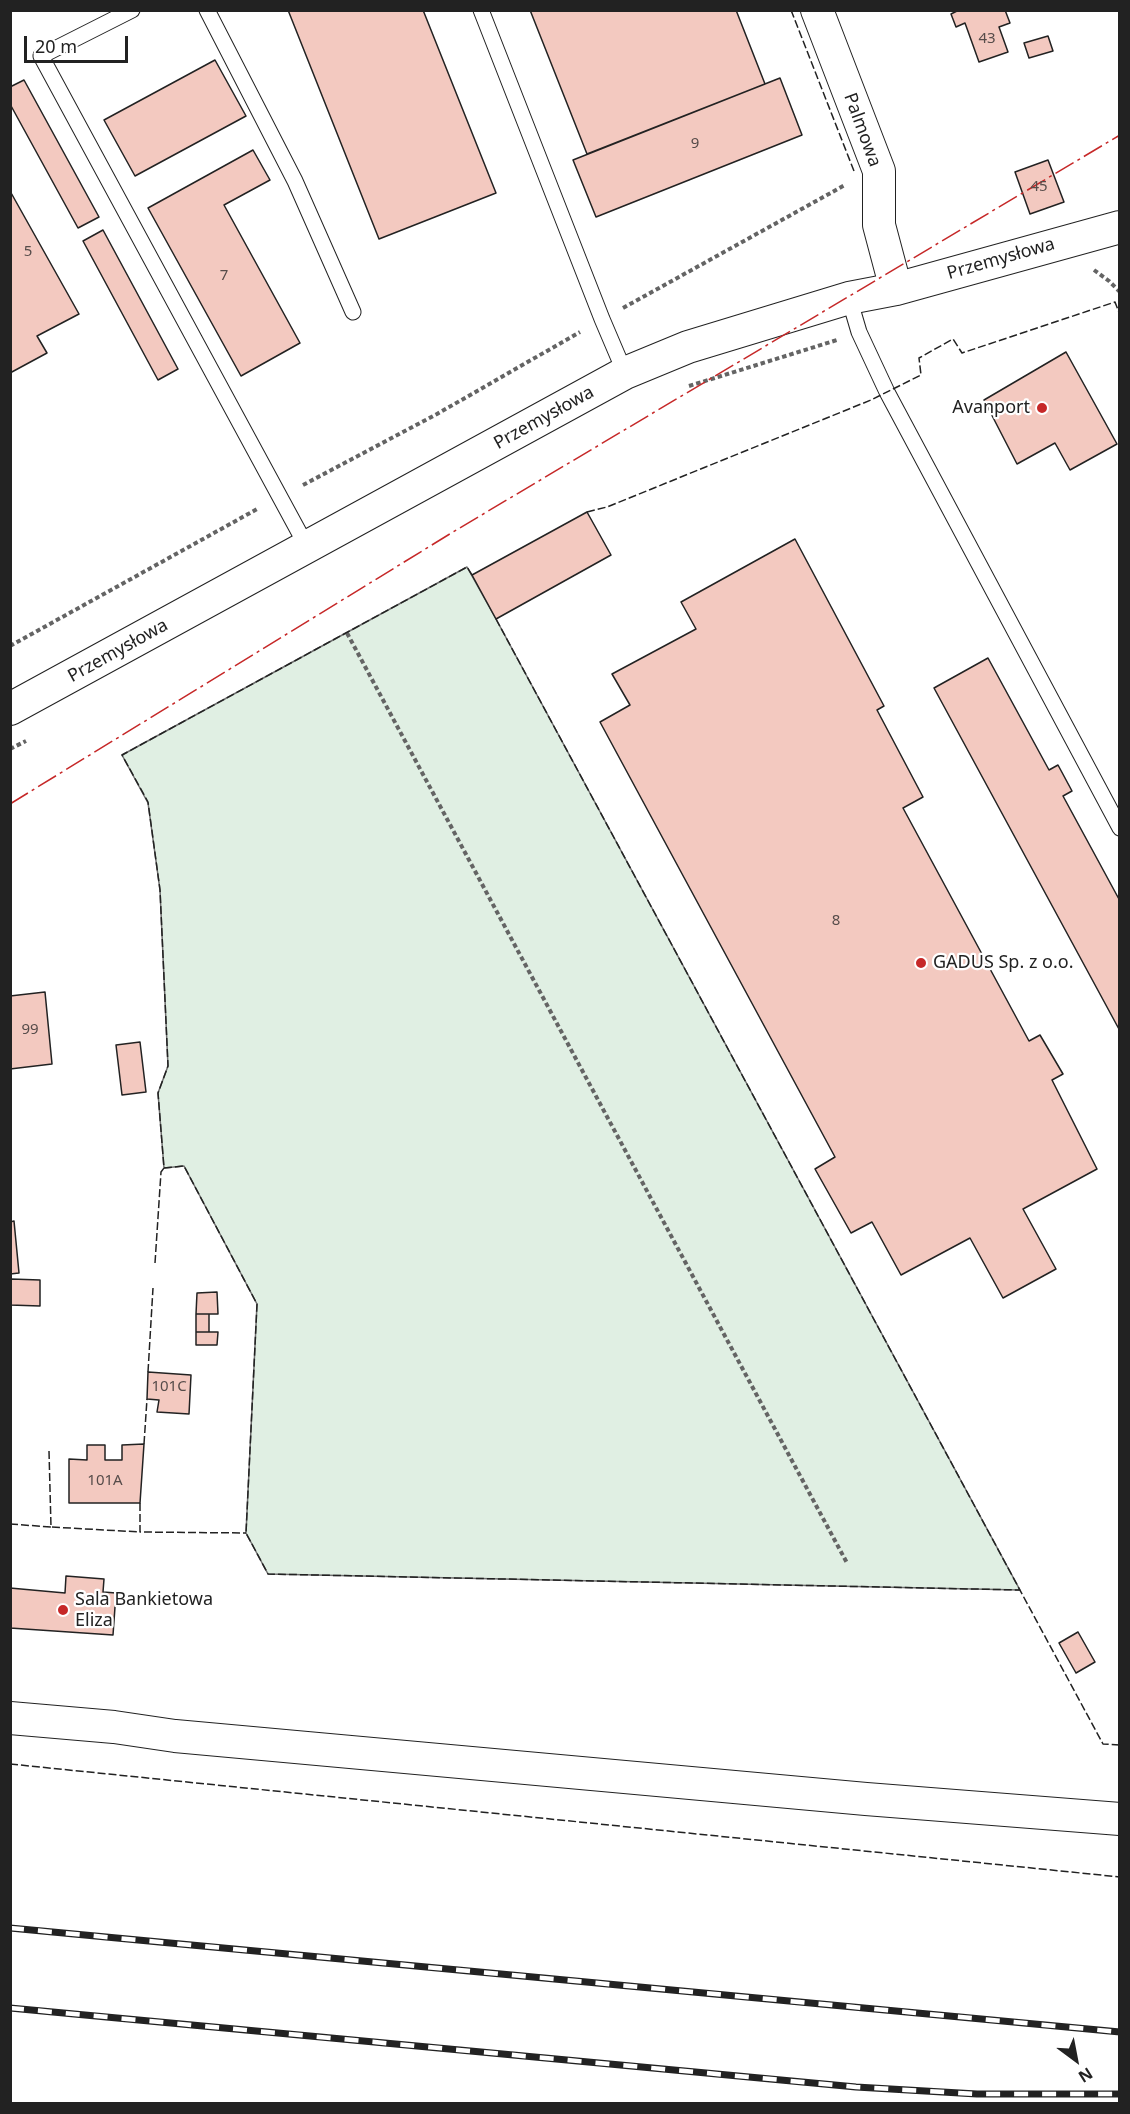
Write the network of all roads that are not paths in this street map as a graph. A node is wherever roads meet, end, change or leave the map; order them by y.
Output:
1 (132, 10) edge
2 (207, 10) edge
3 (481, 10) edge
4 (817, 10) edge
5 (1119, 228) edge
6 (896, 289) junction
7 (849, 298) junction
8 (353, 312) dead end
9 (625, 373) junction
10 (307, 547) junction
11 (10, 709) edge
12 (1119, 828) edge
13 (10, 1718) edge
14 (1119, 1819) edge

1 - 10 lane
2 - 8 lane
3 - 9 lane
4 - 6 street, Palmowa
5 - 6 street, Przemysłowa
6 - 7 street, Przemysłowa
7 - 9 street, Przemysłowa
7 - 12 lane
9 - 10 street, Przemysłowa
10 - 11 street, Przemysłowa
13 - 14 street

